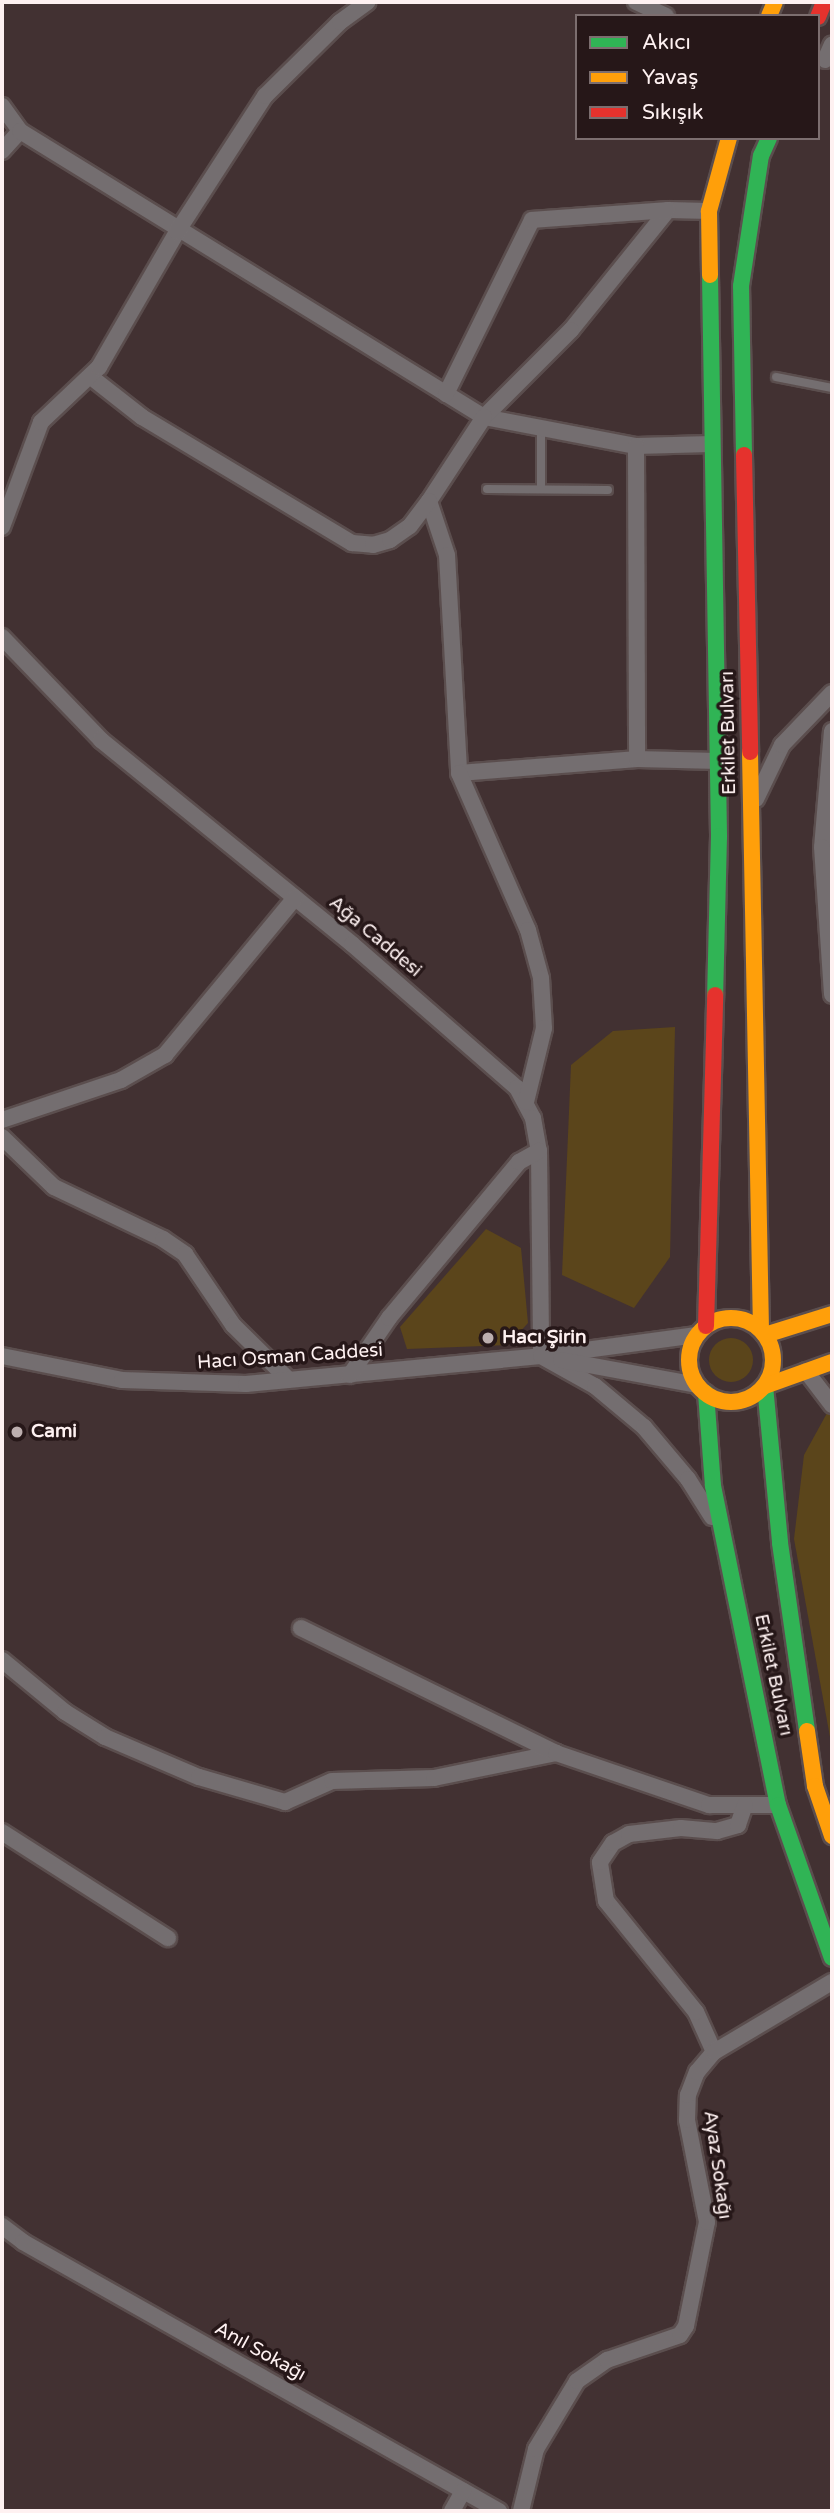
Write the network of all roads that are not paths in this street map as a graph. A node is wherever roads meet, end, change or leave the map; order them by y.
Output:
1 (368, 2) edge
2 (640, 2) edge
3 (662, 14) edge
4 (832, 44) edge
5 (825, 60) edge
6 (2, 106) edge
7 (19, 131) junction
8 (728, 140) edge
9 (768, 140) edge
10 (2, 151) edge
11 (667, 210) junction
12 (709, 211) junction
13 (177, 232) junction
14 (91, 377) junction
15 (776, 377) dead end
16 (832, 388) edge
17 (446, 394) junction
18 (484, 417) junction
19 (541, 428) junction
20 (711, 444) junction
21 (636, 446) junction
22 (541, 488) junction
23 (487, 489) dead end
24 (608, 490) dead end
25 (429, 501) junction
26 (2, 527) edge
27 (2, 637) edge
28 (832, 693) edge
29 (832, 731) edge
30 (637, 759) junction
31 (718, 761) junction
32 (459, 773) junction
33 (752, 819) junction
34 (296, 898) junction
35 (828, 899) edge
36 (832, 995) edge
37 (526, 1102) junction
38 (2, 1120) edge
39 (2, 1137) edge
40 (539, 1151) junction
41 (832, 1314) edge
42 (702, 1330) junction
43 (763, 1332) junction
44 (2, 1356) edge
45 (541, 1356) junction
46 (832, 1362) edge
47 (806, 1371) junction
48 (350, 1374) junction
49 (289, 1380) junction
50 (765, 1386) junction
51 (701, 1389) junction
52 (832, 1405) edge
53 (724, 1538) junction
54 (301, 1628) dead end
55 (2, 1660) edge
56 (555, 1753) junction
57 (745, 1805) junction
58 (778, 1805) junction
59 (2, 1832) edge
60 (832, 1836) edge
61 (167, 1938) dead end
62 (832, 1958) edge
63 (832, 1982) edge
64 (714, 2052) junction
65 (2, 2226) edge
66 (463, 2491) junction
67 (452, 2511) edge
68 (499, 2511) edge
69 (521, 2511) edge

1 - 13 street
2 - 3 street
4 - 5 street
6 - 7 street
7 - 10 street
7 - 13 street
8 - 12 main road, Erkilet Bulvarı
9 - 33 main road, Erkilet Bulvarı
11 - 12 street
11 - 17 street
11 - 18 street
12 - 20 main road, Erkilet Bulvarı
13 - 14 street
13 - 17 street
14 - 25 street
14 - 26 street
15 - 16 lane
17 - 18 street
18 - 19 street
18 - 25 street
19 - 21 street
19 - 22 lane
20 - 21 street
20 - 31 main road, Erkilet Bulvarı
21 - 30 street
22 - 23 lane
22 - 24 lane
25 - 32 street
27 - 34 street, Ağa Caddesi
28 - 33 street
29 - 35 street
30 - 31 street
30 - 32 street
31 - 42 main road, Erkilet Bulvarı
32 - 37 street
33 - 43 main road, Erkilet Bulvarı
34 - 37 street, Ağa Caddesi
34 - 38 street
35 - 36 street
37 - 40 street, Ağa Caddesi
39 - 49 street
40 - 45 street, Ağa Caddesi
40 - 48 street
41 - 43 main road
42 - 43 main road
42 - 45 street
42 - 51 main road
43 - 50 main road
44 - 49 street, Hacı Osman Caddesi
45 - 48 street, Hacı Osman Caddesi
45 - 51 street
45 - 53 street
46 - 47 main road
47 - 50 main road
47 - 52 street
48 - 49 street, Hacı Osman Caddesi
50 - 51 main road
50 - 60 main road, Erkilet Bulvarı
51 - 53 main road, Erkilet Bulvarı
53 - 58 main road, Erkilet Bulvarı
54 - 56 street
55 - 56 street
56 - 57 street
57 - 58 street
57 - 64 street
58 - 62 main road, Erkilet Bulvarı
59 - 61 street
63 - 64 street, Ayaz Sokağı
64 - 69 street, Ayaz Sokağı
65 - 66 street, Anıl Sokağı
66 - 67 street
66 - 68 street, Anıl Sokağı

